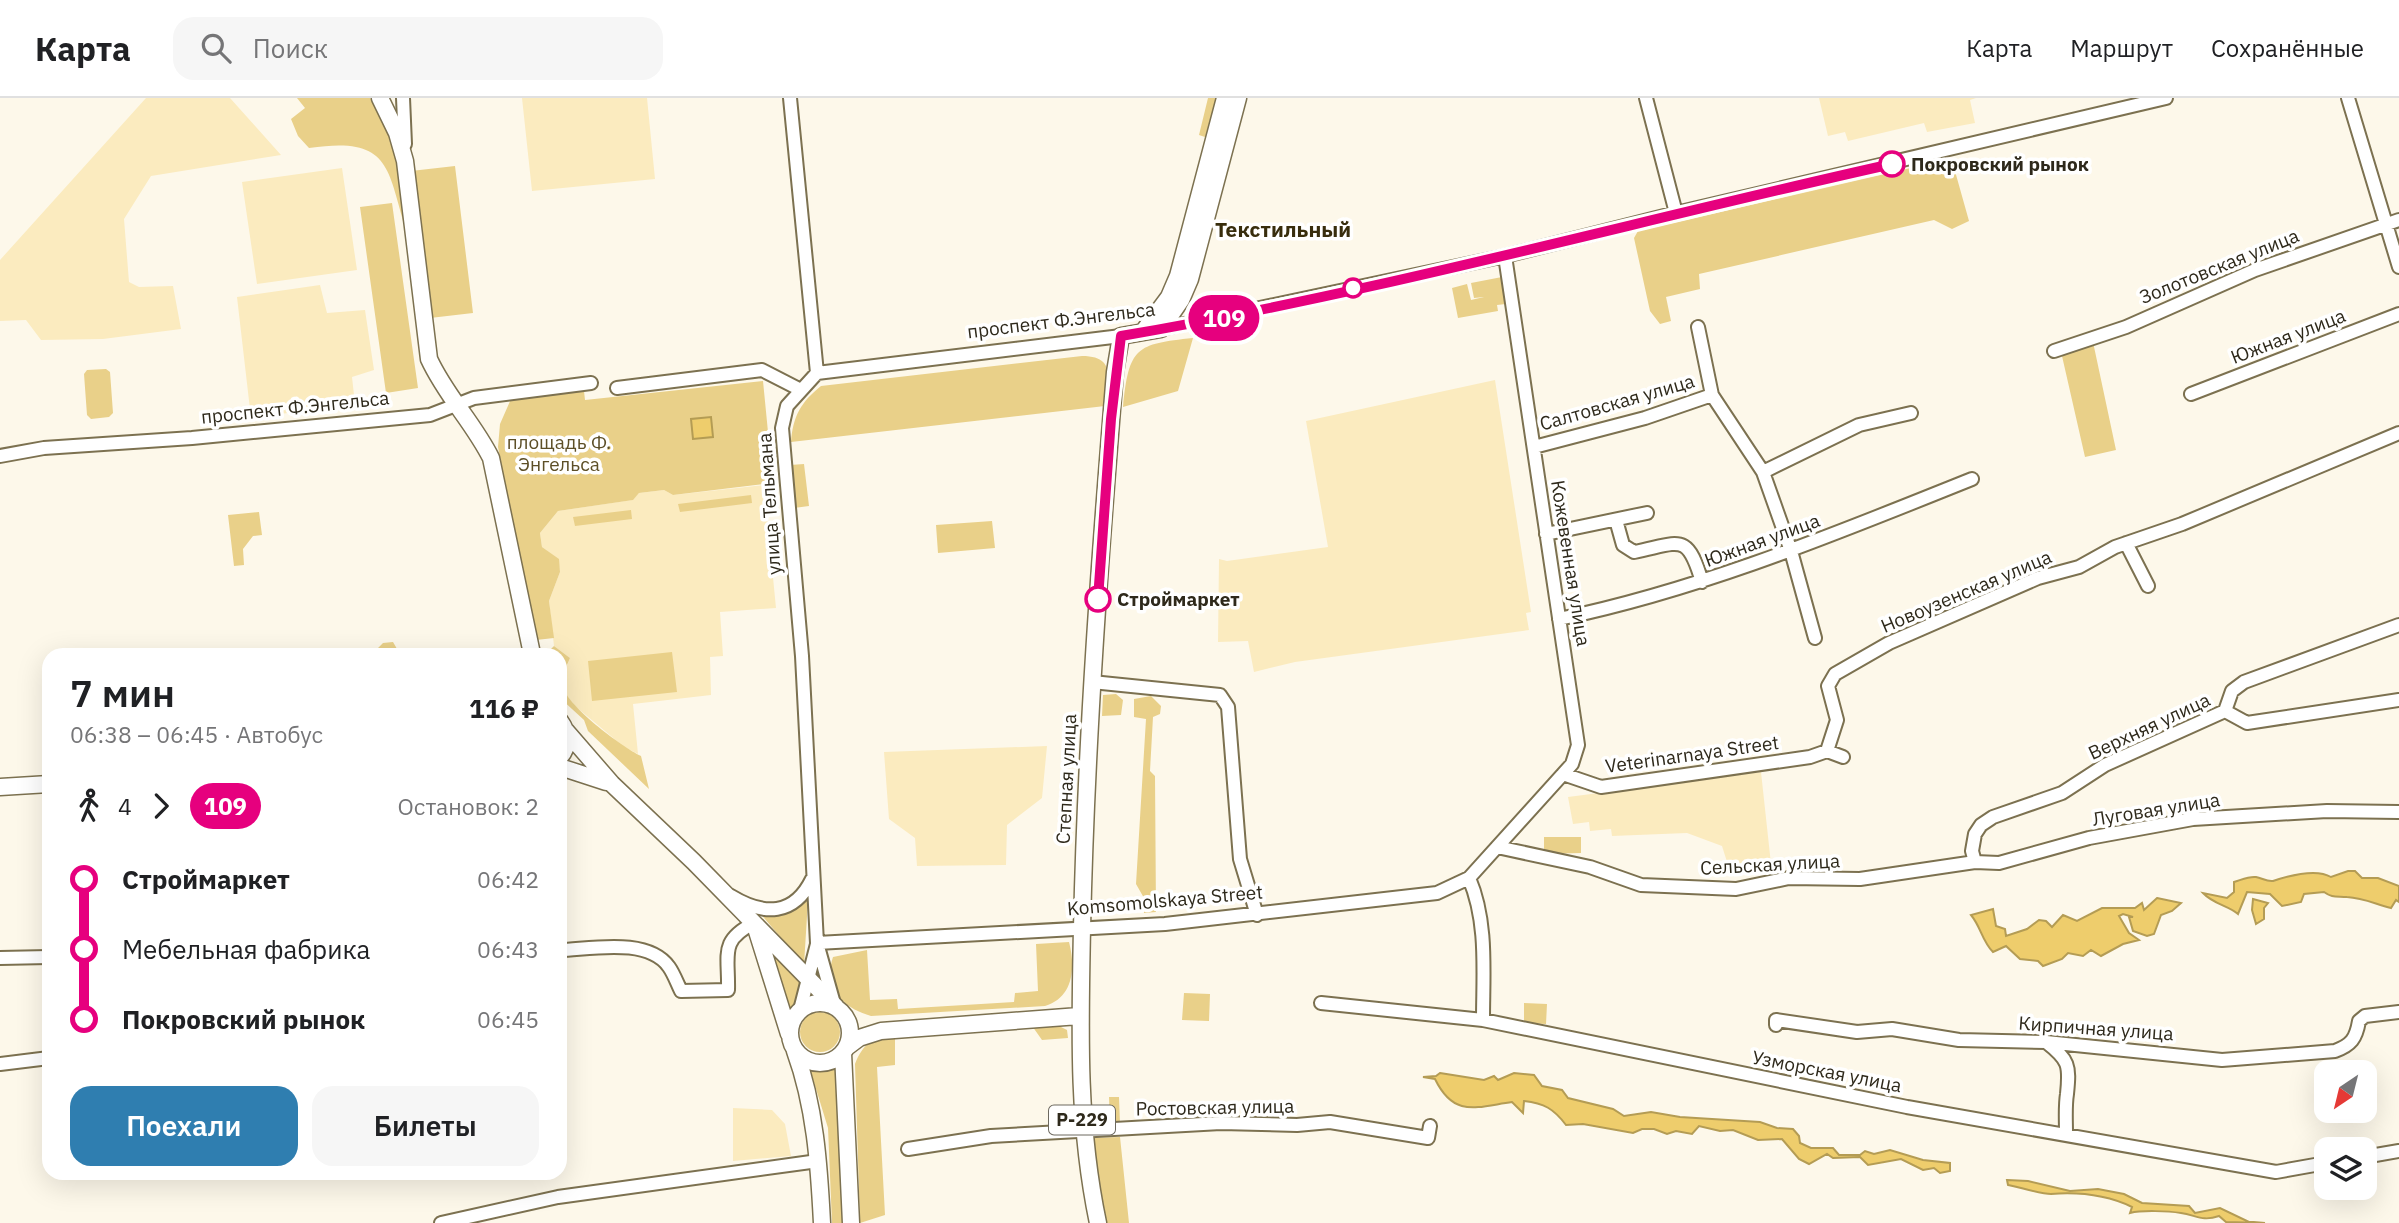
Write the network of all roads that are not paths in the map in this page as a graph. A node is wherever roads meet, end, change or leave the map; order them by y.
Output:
1 (380, 98) edge
2 (403, 98) edge
3 (795, 98) edge
4 (1225, 98) edge
5 (1238, 98) edge
6 (1646, 98) edge
7 (2166, 98) edge
8 (2348, 98) edge
9 (2128, 102) edge
10 (405, 161) junction
11 (1676, 213) junction
12 (2394, 222) edge
13 (1505, 256) junction
14 (2399, 267) edge
15 (2399, 314) edge
16 (1698, 327) dead end
17 (1161, 329) junction
18 (1143, 332) junction
19 (1121, 336) junction
20 (2054, 351) dead end
21 (817, 373) junction
22 (591, 383) dead end
23 (617, 388) dead end
24 (799, 389) junction
25 (1712, 394) junction
26 (2191, 394) dead end
27 (453, 404) junction
28 (1911, 413) dead end
29 (2399, 433) edge
30 (1534, 447) junction
31 (0, 456) edge
32 (1763, 472) junction
33 (1972, 479) dead end
34 (1647, 513) dead end
35 (1616, 520) junction
36 (1546, 534) junction
37 (2126, 543) junction
38 (1791, 551) junction
39 (1702, 582) junction
40 (2148, 586) dead end
41 (1559, 619) junction
42 (2399, 625) edge
43 (1815, 638) dead end
44 (531, 648) edge
45 (1092, 682) junction
46 (2399, 700) edge
47 (2225, 711) junction
48 (567, 731) edge
49 (1826, 751) junction
50 (1843, 757) dead end
51 (567, 769) edge
52 (1563, 774) junction
53 (42, 784) edge
54 (612, 784) junction
55 (0, 787) edge
56 (2399, 812) edge
57 (1497, 847) junction
58 (1975, 862) junction
59 (1923, 870) joint
60 (1469, 878) junction
61 (813, 879) junction
62 (722, 891) junction
63 (1257, 915) junction
64 (754, 923) junction
65 (1082, 929) junction
66 (817, 943) junction
67 (567, 950) edge
68 (42, 957) edge
69 (0, 958) edge
70 (808, 978) junction
71 (1321, 1003) dead end
72 (836, 1007) junction
73 (800, 1010) junction
74 (2399, 1012) edge
75 (1079, 1016) junction
76 (848, 1020) junction
77 (1483, 1020) junction
78 (1776, 1025) dead end
79 (881, 1031) junction
80 (2046, 1042) junction
81 (792, 1044) junction
82 (845, 1050) junction
83 (42, 1059) edge
84 (0, 1063) edge
85 (1430, 1126) dead end
86 (1082, 1130) junction
87 (2066, 1133) junction
88 (908, 1149) dead end
89 (2399, 1151) edge
90 (2377, 1155) edge
91 (818, 1161) junction
92 (2314, 1165) edge
93 (441, 1223) edge
94 (822, 1223) edge
95 (851, 1223) edge
96 (1098, 1223) edge

1 - 10 main road
2 - 10 street
3 - 21 street
4 - 18 main road
5 - 17 main road
6 - 11 street
7 - 9 street, проспект Ф.Энгельса
8 - 12 street
9 - 11 street, проспект Ф.Энгельса
10 - 27 main road
11 - 13 street, проспект Ф.Энгельса
12 - 14 street
12 - 20 street, Золотовская улица
13 - 17 street, проспект Ф.Энгельса
13 - 30 street, Кожевенная улица
15 - 26 street, Южная улица
16 - 25 street
17 - 18 main road, проспект Ф.Энгельса
18 - 19 main road, проспект Ф.Энгельса
19 - 21 street, проспект Ф.Энгельса
19 - 45 main road, Степная улица
21 - 24 street, улица Тельмана
22 - 27 street, проспект Ф.Энгельса
23 - 24 street
24 - 61 street, улица Тельмана
25 - 30 street, Салтовская улица
25 - 32 street
27 - 31 street, проспект Ф.Энгельса
27 - 44 main road
28 - 32 street
29 - 37 street, Новоузенская улица
30 - 36 street, Кожевенная улица
32 - 38 street
33 - 38 street, Южная улица
34 - 35 street
35 - 36 street
35 - 39 street
36 - 41 street, Кожевенная улица
37 - 40 street
37 - 49 street, Новоузенская улица
38 - 39 street, Южная улица
38 - 43 street
39 - 41 street, Южная улица
41 - 52 street, Кожевенная улица
42 - 47 street, Верхняя улица
45 - 63 street
45 - 65 main road, Степная улица
46 - 47 street
47 - 58 street, Верхняя улица
48 - 54 main road
49 - 50 street
49 - 52 street, Veterinarnaya Street
51 - 54 main road
52 - 57 street, Кожевенная улица
53 - 55 main road
54 - 62 main road
56 - 58 street, Луговая улица
57 - 59 street, Сельская улица
57 - 60 street, Komsomolskaya Street
58 - 59 street, Луговая улица
60 - 63 street, Komsomolskaya Street
60 - 77 street
61 - 62 street
61 - 66 street, улица Тельмана
62 - 64 main road
63 - 65 street, Komsomolskaya Street
64 - 67 street
64 - 70 main road
64 - 81 main road
65 - 66 street, Komsomolskaya Street
65 - 75 main road, Степная улица
66 - 70 street, улица Тельмана
66 - 72 street, улица Тельмана
68 - 69 street
70 - 72 main road
70 - 73 street, улица Тельмана
71 - 77 street, Узморская улица
72 - 73 main road
72 - 76 main road, улица Тельмана
73 - 81 main road, улица Тельмана
74 - 80 street, Кирпичная улица
75 - 79 main road
75 - 86 main road, Степная улица / Р-229
76 - 79 main road
76 - 82 main road
77 - 87 street, Узморская улица
78 - 80 street, Кирпичная улица
79 - 82 main road
80 - 87 street
81 - 82 main road
81 - 91 main road
82 - 95 main road
83 - 84 street
85 - 86 street, Ростовская улица
86 - 88 street, Ростовская улица
86 - 96 main road, Степная улица / Р-229
87 - 92 street, Узморская улица
89 - 90 street
91 - 93 street
91 - 94 main road

